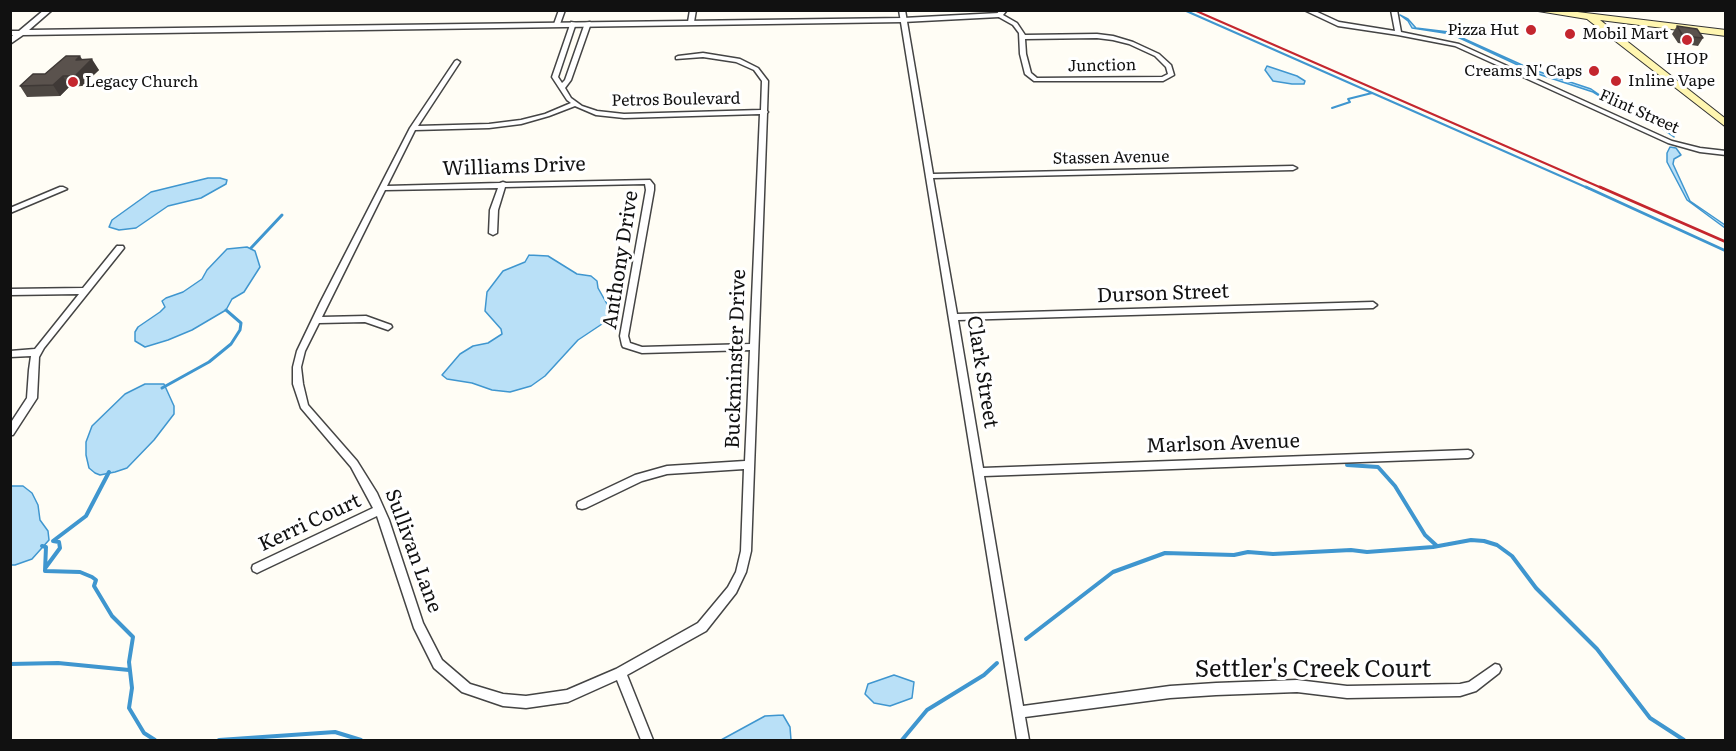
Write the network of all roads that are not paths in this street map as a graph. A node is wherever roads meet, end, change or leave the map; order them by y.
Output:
1 (49, 10) edge
2 (562, 10) edge
3 (693, 10) edge
4 (902, 10) edge
5 (1307, 10) edge
6 (1394, 10) edge
7 (1536, 10) edge
8 (1002, 13) edge
9 (1585, 14) edge
10 (903, 21) junction
11 (691, 22) junction
12 (573, 23) junction
13 (588, 23) junction
14 (557, 24) junction
15 (10, 33) edge
16 (21, 33) junction
17 (1398, 33) junction
18 (1725, 33) edge
19 (1023, 37) junction
20 (10, 42) edge
21 (562, 52) junction
22 (578, 52) junction
23 (678, 58) dead end
24 (457, 62) dead end
25 (562, 88) junction
26 (575, 104) junction
27 (765, 112) junction
28 (1725, 124) edge
29 (413, 128) junction
30 (1725, 153) edge
31 (1293, 168) dead end
32 (930, 176) junction
33 (647, 182) joint
34 (503, 184) junction
35 (383, 188) junction
36 (63, 189) dead end
37 (10, 211) edge
38 (494, 233) dead end
39 (120, 248) dead end
40 (85, 291) junction
41 (10, 292) edge
42 (1373, 305) dead end
43 (953, 317) junction
44 (316, 320) junction
45 (388, 327) dead end
46 (755, 346) junction
47 (38, 352) junction
48 (10, 354) edge
49 (10, 432) edge
50 (1468, 454) dead end
51 (750, 465) junction
52 (978, 472) junction
53 (582, 505) dead end
54 (379, 510) junction
55 (257, 568) dead end
56 (1495, 669) dead end
57 (620, 673) junction
58 (1018, 712) junction
59 (647, 741) edge
60 (1023, 741) edge

1 - 16 street
2 - 14 street
3 - 11 street
4 - 10 street, Clark Street
5 - 17 street, Flint Street
6 - 17 street
7 - 9 main road
8 - 10 street
8 - 19 street
9 - 18 main road
9 - 28 main road
10 - 11 street
10 - 32 street, Clark Street
11 - 13 street
12 - 13 street
12 - 14 street
12 - 21 street
13 - 22 street
14 - 16 street
15 - 16 street
16 - 20 street
17 - 30 street, Flint Street
19 - 19 street, Junction
21 - 22 street
21 - 25 street
22 - 25 street
23 - 27 street, Buckminster Drive
24 - 29 street, Sullivan Lane
25 - 26 street
26 - 27 street, Petros Boulevard
26 - 29 street
27 - 46 street, Buckminster Drive
29 - 35 street, Sullivan Lane
31 - 32 street, Stassen Avenue
32 - 43 street, Clark Street
33 - 34 street, Williams Drive
33 - 46 street, Anthony Drive
34 - 35 street, Williams Drive
34 - 38 street
35 - 44 street, Sullivan Lane
36 - 37 street
39 - 40 street
40 - 41 street
40 - 47 street
42 - 43 street, Durson Street
43 - 52 street, Clark Street
44 - 45 street
44 - 54 street, Sullivan Lane
46 - 51 street, Buckminster Drive
47 - 48 street
47 - 49 street
50 - 52 street, Marlson Avenue
51 - 53 street
51 - 57 street, Buckminster Drive
52 - 58 street, Clark Street
54 - 55 street, Kerri Court
54 - 57 street, Sullivan Lane
56 - 58 street, Settler's Creek Court
57 - 59 street
58 - 60 street, Clark Street

